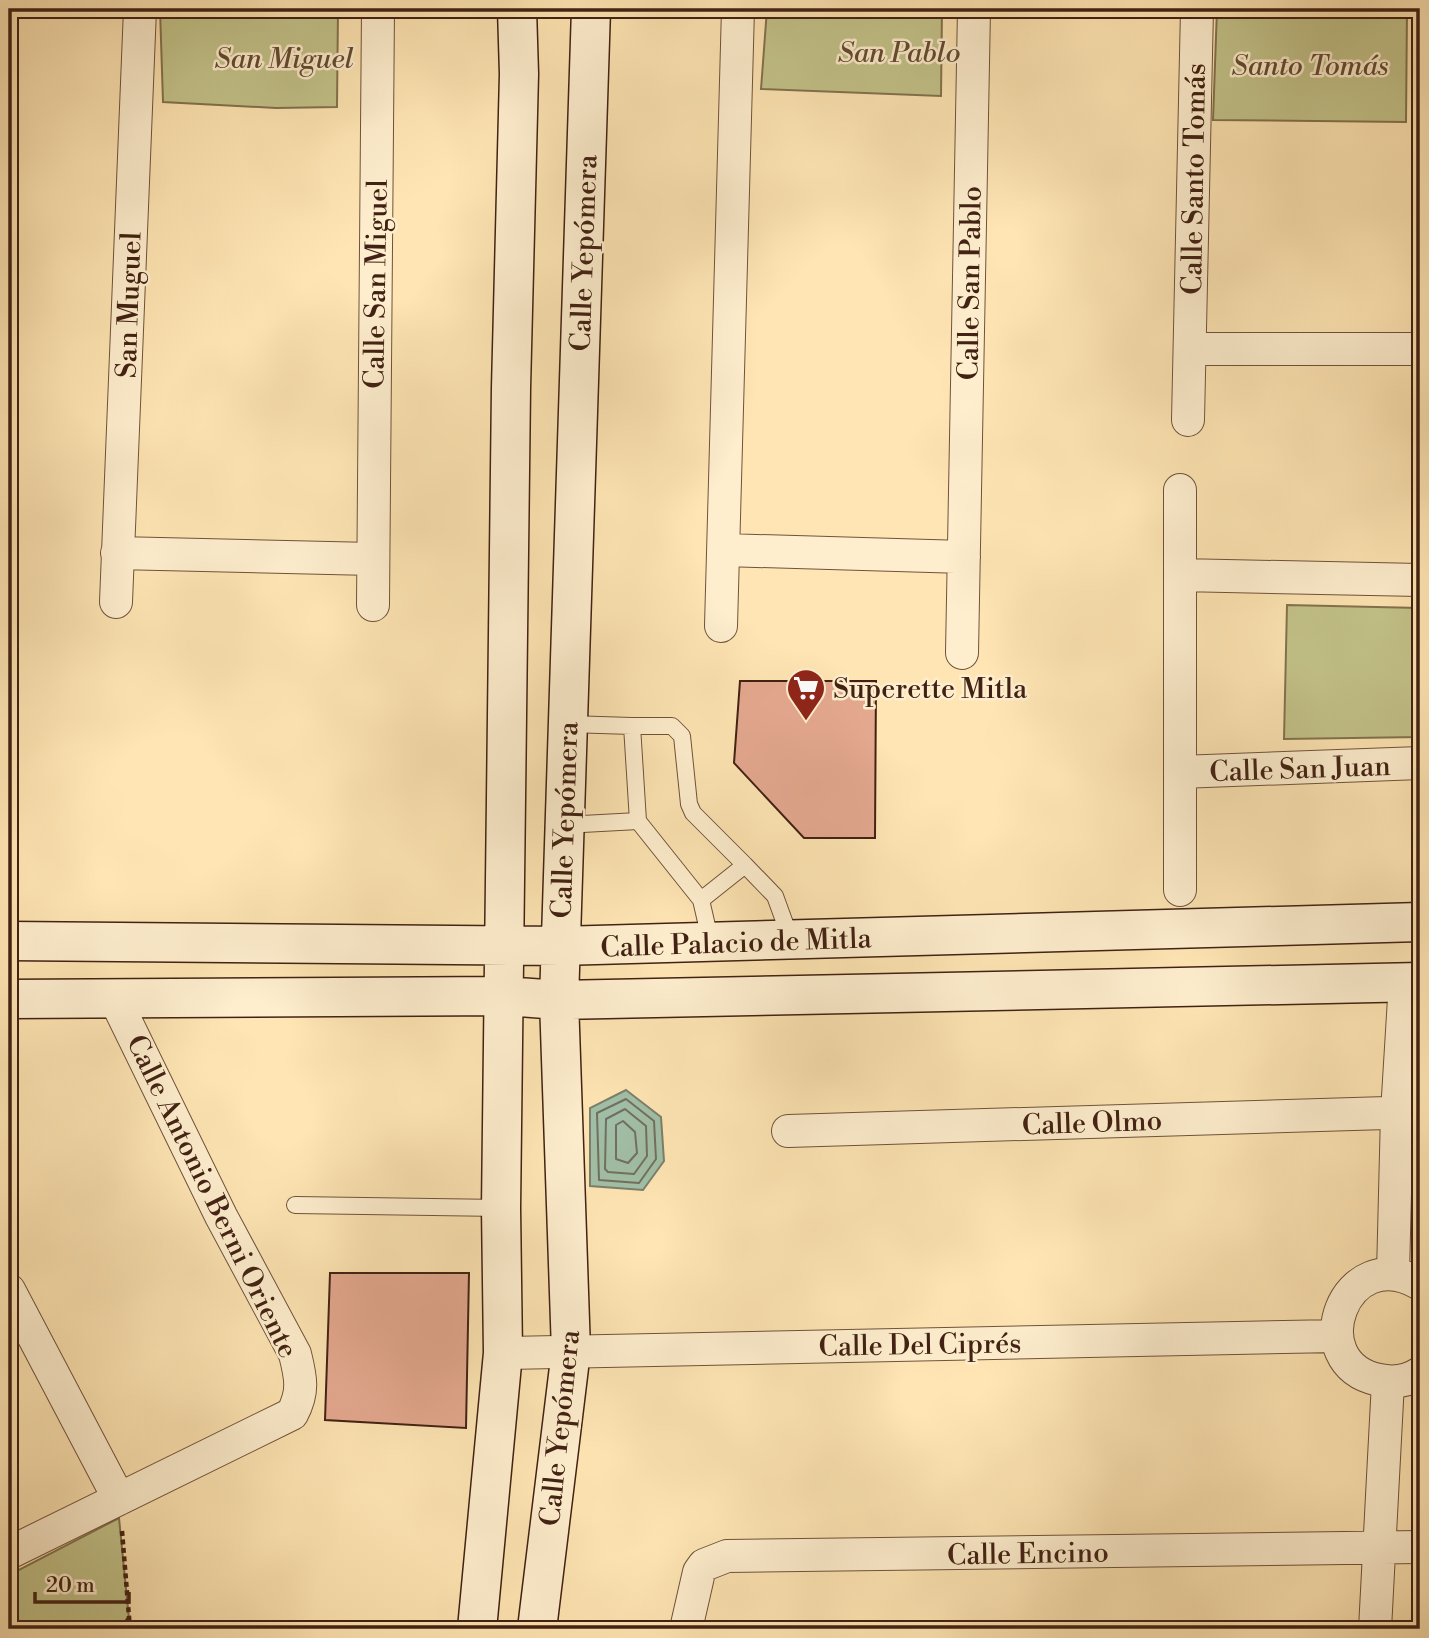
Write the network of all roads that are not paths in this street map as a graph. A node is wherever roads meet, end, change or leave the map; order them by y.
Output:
1 (140, 9) edge
2 (378, 9) edge
3 (517, 9) edge
4 (591, 9) edge
5 (738, 9) edge
6 (974, 9) edge
7 (1197, 9) edge
8 (1190, 349) junction
9 (1420, 349) edge
10 (1188, 420) dead end
11 (1180, 490) dead end
12 (724, 550) junction
13 (117, 553) junction
14 (964, 556) junction
15 (372, 559) junction
16 (1180, 575) junction
17 (1420, 580) edge
18 (116, 602) dead end
19 (373, 605) dead end
20 (721, 626) dead end
21 (962, 653) dead end
22 (566, 724) junction
23 (632, 726) junction
24 (1420, 764) edge
25 (1180, 772) junction
26 (638, 821) junction
27 (564, 825) junction
28 (745, 865) junction
29 (1180, 890) dead end
30 (701, 900) junction
31 (1420, 922) edge
32 (9, 940) edge
33 (791, 940) junction
34 (711, 943) junction
35 (505, 946) junction
36 (560, 946) junction
37 (1413, 982) edge
38 (504, 996) junction
39 (9, 999) edge
40 (115, 999) junction
41 (559, 1000) junction
42 (1409, 1113) edge
43 (788, 1131) dead end
44 (295, 1205) dead end
45 (501, 1208) junction
46 (1407, 1279) edge
47 (9, 1290) edge
48 (1337, 1336) junction
49 (571, 1351) junction
50 (503, 1353) junction
51 (1420, 1373) edge
52 (1388, 1382) junction
53 (119, 1499) junction
54 (1420, 1547) edge
55 (1379, 1548) junction
56 (9, 1553) edge
57 (477, 1629) edge
58 (537, 1629) edge
59 (686, 1629) edge
60 (1375, 1629) edge

1 - 13 street, San Muguel
2 - 15 street, Calle San Miguel
3 - 35 main road, Calle Yepómera
4 - 22 main road, Calle Yepómera
5 - 12 street
6 - 14 street, Calle San Pablo
7 - 8 street, Calle Santo Tomás
8 - 9 street
8 - 10 street, Calle Santo Tomás
11 - 16 street, Calle San Juan
12 - 14 street
12 - 20 street
13 - 15 street
13 - 18 street, San Muguel
14 - 21 street, Calle San Pablo
15 - 19 street, Calle San Miguel
16 - 17 street
16 - 25 street, Calle San Juan
22 - 23 lane
22 - 27 main road, Calle Yepómera
23 - 26 lane
23 - 28 lane
24 - 25 street, Calle San Juan
25 - 29 street, Calle San Juan
26 - 27 lane
26 - 30 lane
27 - 36 main road, Calle Yepómera
28 - 30 lane
28 - 33 lane
30 - 34 lane
31 - 33 main road, Calle Palacio de Mitla
32 - 35 main road, Calle Palacio de Mitla
33 - 34 main road, Calle Palacio de Mitla
34 - 36 main road, Calle Palacio de Mitla
35 - 36 main road, Calle Palacio de Mitla
35 - 38 main road, Calle Yepómera
36 - 41 main road, Calle Yepómera
37 - 41 main road, Calle Palacio de Mitla
37 - 42 street
38 - 40 main road, Calle Palacio de Mitla
38 - 41 main road, Calle Palacio de Mitla
38 - 45 main road, Calle Yepómera
39 - 40 main road, Calle Palacio de Mitla
40 - 53 street, Calle Antonio Berni Oriente
41 - 49 main road, Calle Yepómera
42 - 43 street, Calle Olmo
42 - 46 street
44 - 45 lane
45 - 50 main road, Calle Yepómera
46 - 48 street
47 - 53 street
48 - 49 street, Calle Del Ciprés
48 - 52 street
49 - 50 street, Calle Del Ciprés
49 - 58 main road, Calle Yepómera
50 - 57 main road, Calle Yepómera
51 - 52 street
52 - 55 street
53 - 56 street, Calle Antonio Berni Oriente
54 - 55 street, Calle Encino
55 - 59 street, Calle Encino
55 - 60 street

